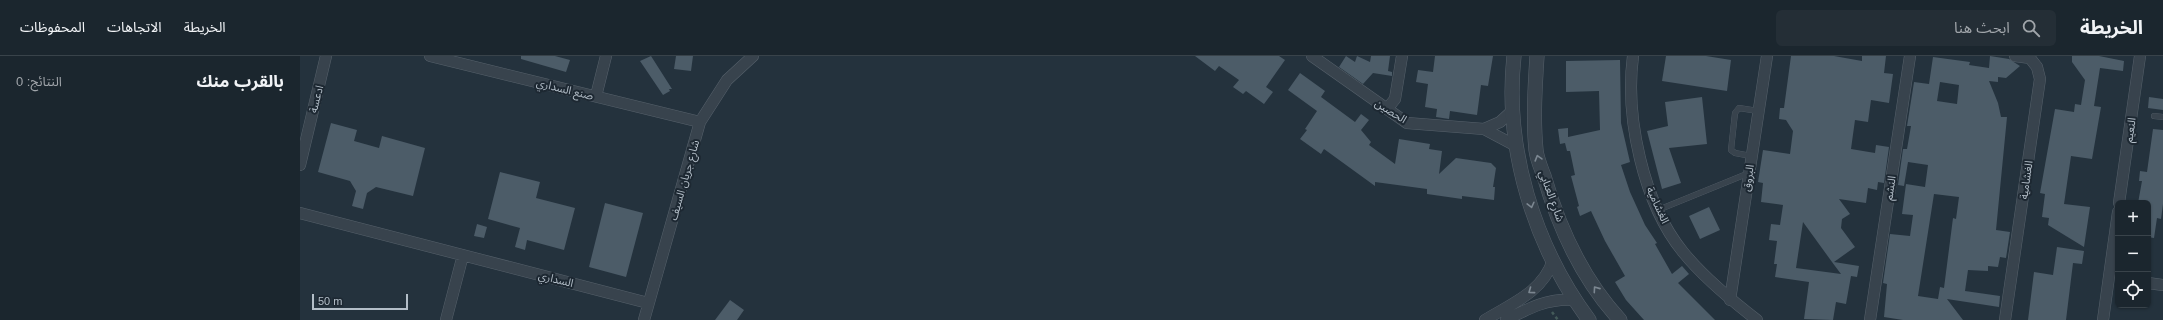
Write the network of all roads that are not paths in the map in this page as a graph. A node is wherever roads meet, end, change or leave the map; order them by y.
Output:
1 (326, 56) edge
2 (430, 56) edge
3 (606, 56) edge
4 (753, 56) edge
5 (1312, 56) edge
6 (1402, 56) edge
7 (1514, 56) edge
8 (1537, 56) edge
9 (1633, 56) edge
10 (1767, 56) edge
11 (1910, 56) edge
12 (2015, 56) edge
13 (2140, 56) edge
14 (596, 96) junction
15 (1387, 109) junction
16 (1512, 111) junction
17 (1758, 111) junction
18 (2154, 116) dead end
19 (2163, 117) edge
20 (700, 122) junction
21 (1484, 129) junction
22 (1516, 146) junction
23 (1751, 156) junction
24 (300, 165) edge
25 (1748, 173) junction
26 (2119, 200) edge
27 (1658, 210) junction
28 (300, 213) edge
29 (2116, 236) edge
30 (463, 255) junction
31 (1553, 260) junction
32 (2113, 278) edge
33 (2151, 283) edge
34 (2163, 285) edge
35 (1574, 300) junction
36 (1730, 300) junction
37 (648, 303) junction
38 (446, 320) edge
39 (644, 320) edge
40 (1485, 320) edge
41 (1506, 320) edge
42 (1589, 320) edge
43 (1620, 320) edge
44 (1757, 320) edge
45 (1870, 320) edge
46 (2005, 320) edge
47 (2102, 320) edge

1 - 24 street, ادعسة
2 - 14 street, صنع السداري
3 - 14 street
4 - 20 street, شارع جريان السيف
5 - 15 street, الحصين
6 - 15 street
7 - 16 street, شارع العنابي
43 -> 8 street, شارع العنابي
9 - 27 street, الغشامية
10 - 17 street, البروق
11 - 45 street, النشم
12 - 46 street, الغشامية
13 - 26 street, النعيم
14 - 20 street, صنع السداري
15 - 21 street, الحصين
16 - 21 street
16 - 22 street, شارع العنابي
17 - 23 street, البروق
17 - 23 lane
18 - 19 lane
20 - 37 street, شارع جريان السيف
21 - 22 street, الحصين
22 -> 31 street, شارع العنابي
23 - 25 street, البروق
25 - 27 lane
25 - 36 street, البروق
27 - 36 street, الغشامية
28 - 30 street, السداري
29 - 32 street
30 - 37 street, السداري
30 - 38 street
31 - 35 street, شارع العنابي
31 -> 40 street
32 - 47 street
33 - 34 street
35 - 41 street
35 - 42 street, شارع العنابي
36 - 44 street, الغشامية
37 - 39 street, شارع جريان السيف

